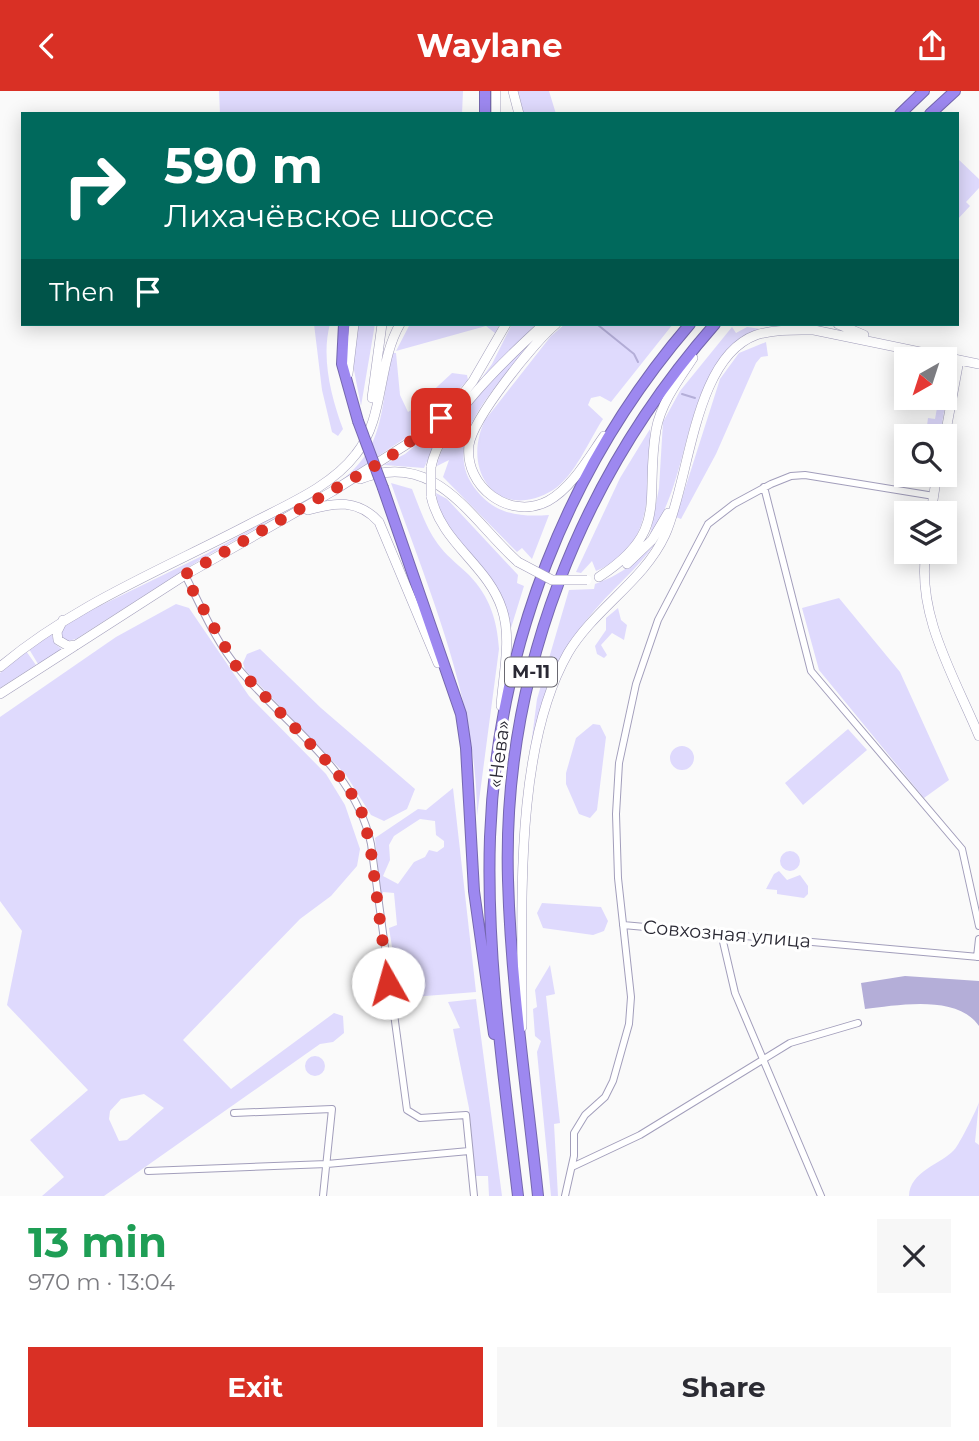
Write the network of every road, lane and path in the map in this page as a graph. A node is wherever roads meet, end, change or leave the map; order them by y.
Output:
1 (485, 91) edge
2 (496, 91) edge
3 (513, 91) edge
4 (924, 91) edge
5 (956, 91) edge
6 (485, 112) edge
7 (496, 112) edge
8 (518, 112) edge
9 (902, 112) edge
10 (932, 112) edge
11 (940, 112) edge
12 (345, 326) edge
13 (354, 326) edge
14 (382, 326) edge
15 (399, 326) edge
16 (505, 326) edge
17 (542, 326) edge
18 (554, 326) edge
19 (688, 326) edge
20 (713, 326) edge
21 (714, 326) edge
22 (789, 326) edge
23 (843, 326) edge
24 (814, 330) junction
25 (885, 343) junction
26 (959, 360) junction
27 (979, 365) edge
28 (350, 397) junction
29 (629, 404) junction
30 (946, 424) edge
31 (370, 428) junction
32 (686, 465) junction
33 (375, 466) junction
34 (764, 487) junction
35 (935, 487) edge
36 (333, 491) junction
37 (934, 496) junction
38 (933, 501) edge
39 (283, 520) junction
40 (925, 564) edge
41 (184, 575) junction
42 (599, 577) junction
43 (66, 617) junction
44 (82, 644) junction
45 (0, 667) edge
46 (0, 694) edge
47 (500, 726) junction
48 (979, 736) edge
49 (466, 770) junction
50 (623, 925) junction
51 (979, 926) edge
52 (721, 933) junction
53 (979, 939) edge
54 (978, 957) edge
55 (858, 1023) dead end
56 (762, 1059) junction
57 (524, 1067) junction
58 (507, 1107) junction
59 (234, 1113) dead end
60 (469, 1151) junction
61 (327, 1164) junction
62 (572, 1167) junction
63 (148, 1171) dead end
64 (323, 1196) edge
65 (474, 1196) edge
66 (518, 1196) edge
67 (538, 1196) edge
68 (565, 1196) edge
69 (821, 1196) edge

1 - 6 highway
2 - 7 street
3 - 8 street
4 - 9 highway
5 - 10 highway
5 - 11 street
12 - 28 highway
13 - 28 street
14 - 31 street
15 - 31 street
16 - 33 street
17 - 47 street, bridge
18 - 29 street
19 - 29 highway, «Нева» / М-11
20 - 57 highway, «Нева» / М-11
21 - 42 street
22 - 24 street
23 - 25 street
24 - 25 street
24 - 32 street
25 - 26 street
26 - 27 street
26 - 30 street
28 - 33 highway, bridge
29 - 47 highway, «Нева» / М-11
31 - 43 street
32 - 42 street
32 - 57 street
33 - 36 street
33 - 49 highway, bridge
34 - 37 street
34 - 50 street
34 - 51 street
35 - 37 street
36 - 39 street
36 - 42 street, bridge
37 - 38 street
39 - 41 street
39 - 49 street
40 - 48 street
41 - 44 street
41 - 60 street
43 - 44 street
43 - 45 street
44 - 46 street
47 - 58 highway, «Нева» / М-11
49 - 58 highway
50 - 52 street, Совхозная улица
50 - 62 street, Совхозная улица
52 - 54 street, Совхозная улица
52 - 56 street
53 - 54 street
55 - 56 street
56 - 62 street
56 - 69 street
57 - 67 highway, «Нева» / М-11
58 - 66 highway, «Нева» / М-11
59 - 61 street
60 - 61 street
60 - 65 street
61 - 63 street
61 - 64 street
62 - 68 street, Совхозная улица

